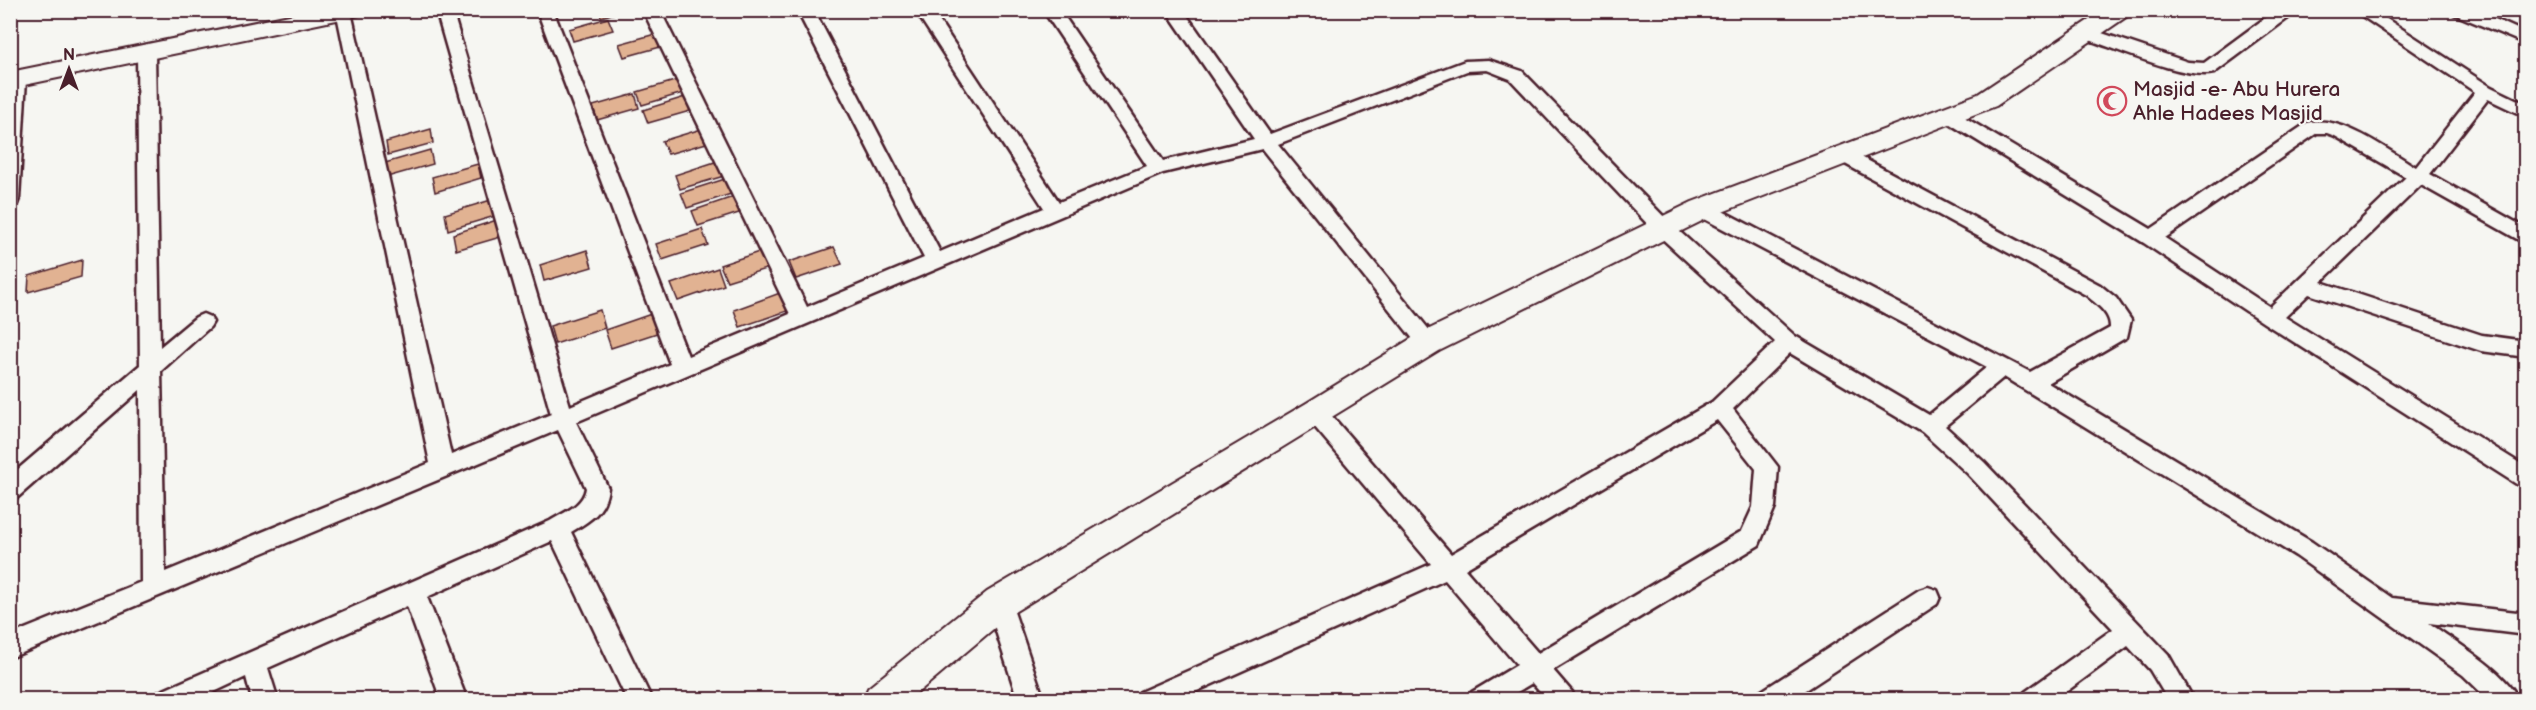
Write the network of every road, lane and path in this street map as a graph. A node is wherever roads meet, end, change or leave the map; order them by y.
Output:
1 (444, 10) edge
2 (545, 10) edge
3 (651, 10) edge
4 (805, 10) edge
5 (923, 10) edge
6 (1051, 10) edge
7 (1174, 10) edge
8 (2291, 10) edge
9 (2361, 10) edge
10 (2460, 10) edge
11 (347, 11) edge
12 (2102, 18) edge
13 (2526, 39) edge
14 (146, 53) junction
15 (14, 80) edge
16 (2485, 91) junction
17 (2526, 111) edge
18 (1948, 115) junction
19 (1266, 141) junction
20 (1843, 155) junction
21 (1158, 168) junction
22 (2418, 177) junction
23 (10, 199) edge
24 (1702, 209) junction
25 (1056, 212) junction
26 (1663, 228) junction
27 (2526, 237) edge
28 (2151, 238) junction
29 (936, 262) junction
30 (2306, 285) junction
31 (802, 318) junction
32 (2271, 318) junction
33 (202, 322) dead end
34 (1788, 342) junction
35 (1428, 343) junction
36 (2526, 349) edge
37 (2003, 366) junction
38 (682, 367) junction
39 (151, 368) junction
40 (2031, 382) junction
41 (1720, 408) junction
42 (1316, 413) junction
43 (563, 418) junction
44 (1930, 426) junction
45 (442, 467) junction
46 (2526, 479) edge
47 (10, 490) edge
48 (558, 528) junction
49 (1449, 567) junction
50 (153, 587) junction
51 (413, 591) junction
52 (1928, 597) dead end
53 (999, 603) junction
54 (2387, 607) junction
55 (2526, 624) edge
56 (2130, 631) junction
57 (10, 647) edge
58 (254, 661) junction
59 (1534, 666) junction
60 (168, 699) edge
61 (265, 699) edge
62 (454, 699) edge
63 (640, 699) edge
64 (881, 699) edge
65 (1031, 699) edge
66 (1149, 699) edge
67 (1481, 699) edge
68 (1563, 699) edge
69 (1769, 699) edge
70 (2034, 699) edge
71 (2182, 699) edge
72 (2506, 699) edge

1 - 43 street
2 - 38 street
3 - 31 street
4 - 29 street
5 - 25 street
6 - 21 street
7 - 19 street
8 - 12 street
9 - 16 street
10 - 13 street
11 - 14 street
11 - 45 street
12 - 18 street
14 - 15 street
14 - 39 street
15 - 23 street
16 - 17 street
16 - 22 street
18 - 20 street
18 - 28 street
19 - 21 street
19 - 26 street
19 - 35 street
20 - 24 street
20 - 40 street
21 - 25 street
22 - 27 street
22 - 28 street
22 - 30 street
24 - 26 street
24 - 37 street
25 - 29 street
26 - 34 street
26 - 35 street
28 - 32 street
29 - 31 street
30 - 32 street
30 - 36 street
31 - 38 street
32 - 46 street
33 - 39 street
34 - 41 street
34 - 44 street
35 - 42 street
37 - 40 street
37 - 44 street
38 - 43 street
39 - 47 street
39 - 50 street
40 - 54 street
41 - 49 street
41 - 59 street
42 - 49 street
42 - 53 street
43 - 45 street
43 - 48 street
44 - 56 street
45 - 50 street
48 - 51 street
48 - 63 street
49 - 59 street
49 - 66 street
50 - 57 street
51 - 58 street
51 - 62 street
52 - 69 street
53 - 64 street
53 - 65 street
54 - 55 street
54 - 72 street
56 - 70 street
56 - 71 street
58 - 60 street
58 - 61 street
59 - 67 street
59 - 68 street

